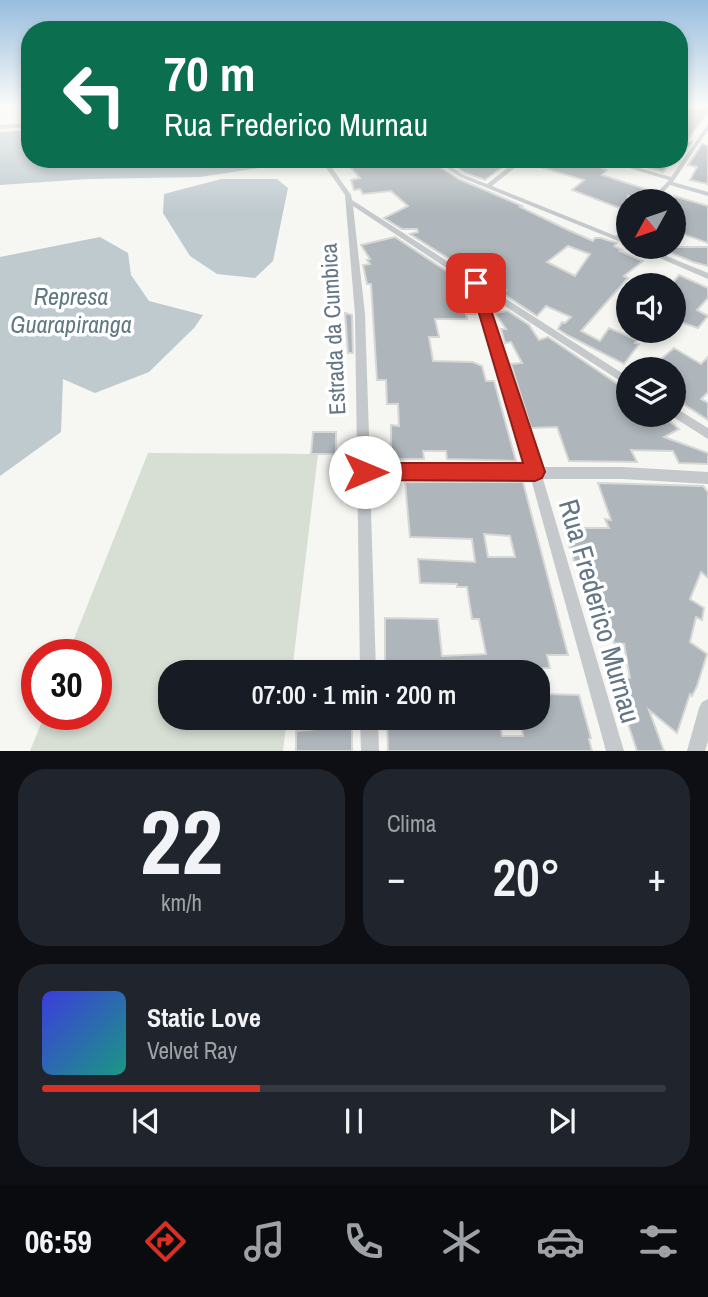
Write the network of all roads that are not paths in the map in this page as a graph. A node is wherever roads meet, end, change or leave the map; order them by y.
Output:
1 (329, 168) edge
2 (449, 168) edge
3 (511, 168) edge
4 (630, 168) edge
5 (680, 168) edge
6 (671, 181) junction
7 (488, 186) junction
8 (663, 189) edge
9 (708, 194) edge
10 (349, 201) junction
11 (616, 237) edge
12 (667, 259) edge
13 (708, 276) edge
14 (476, 283) junction
15 (616, 374) edge
16 (686, 420) edge
17 (708, 434) edge
18 (365, 472) junction
19 (535, 472) junction
20 (708, 478) edge
21 (369, 660) edge
22 (708, 708) edge
23 (369, 730) edge
24 (370, 751) edge
25 (615, 751) edge
26 (696, 751) edge

1 - 10 street, Estrada da Cumbica
2 - 7 street
3 - 7 street
4 - 6 street
5 - 6 street
6 - 8 street
6 - 9 street
7 - 11 street
10 - 14 street
10 - 18 street, Estrada da Cumbica
12 - 13 street
14 - 15 street
14 - 19 street, Rua Frederico Murnau
16 - 17 street
18 - 19 street
18 - 21 street, Estrada da Cumbica
19 - 20 street
19 - 25 street, Rua Frederico Murnau
22 - 26 street
23 - 24 street

